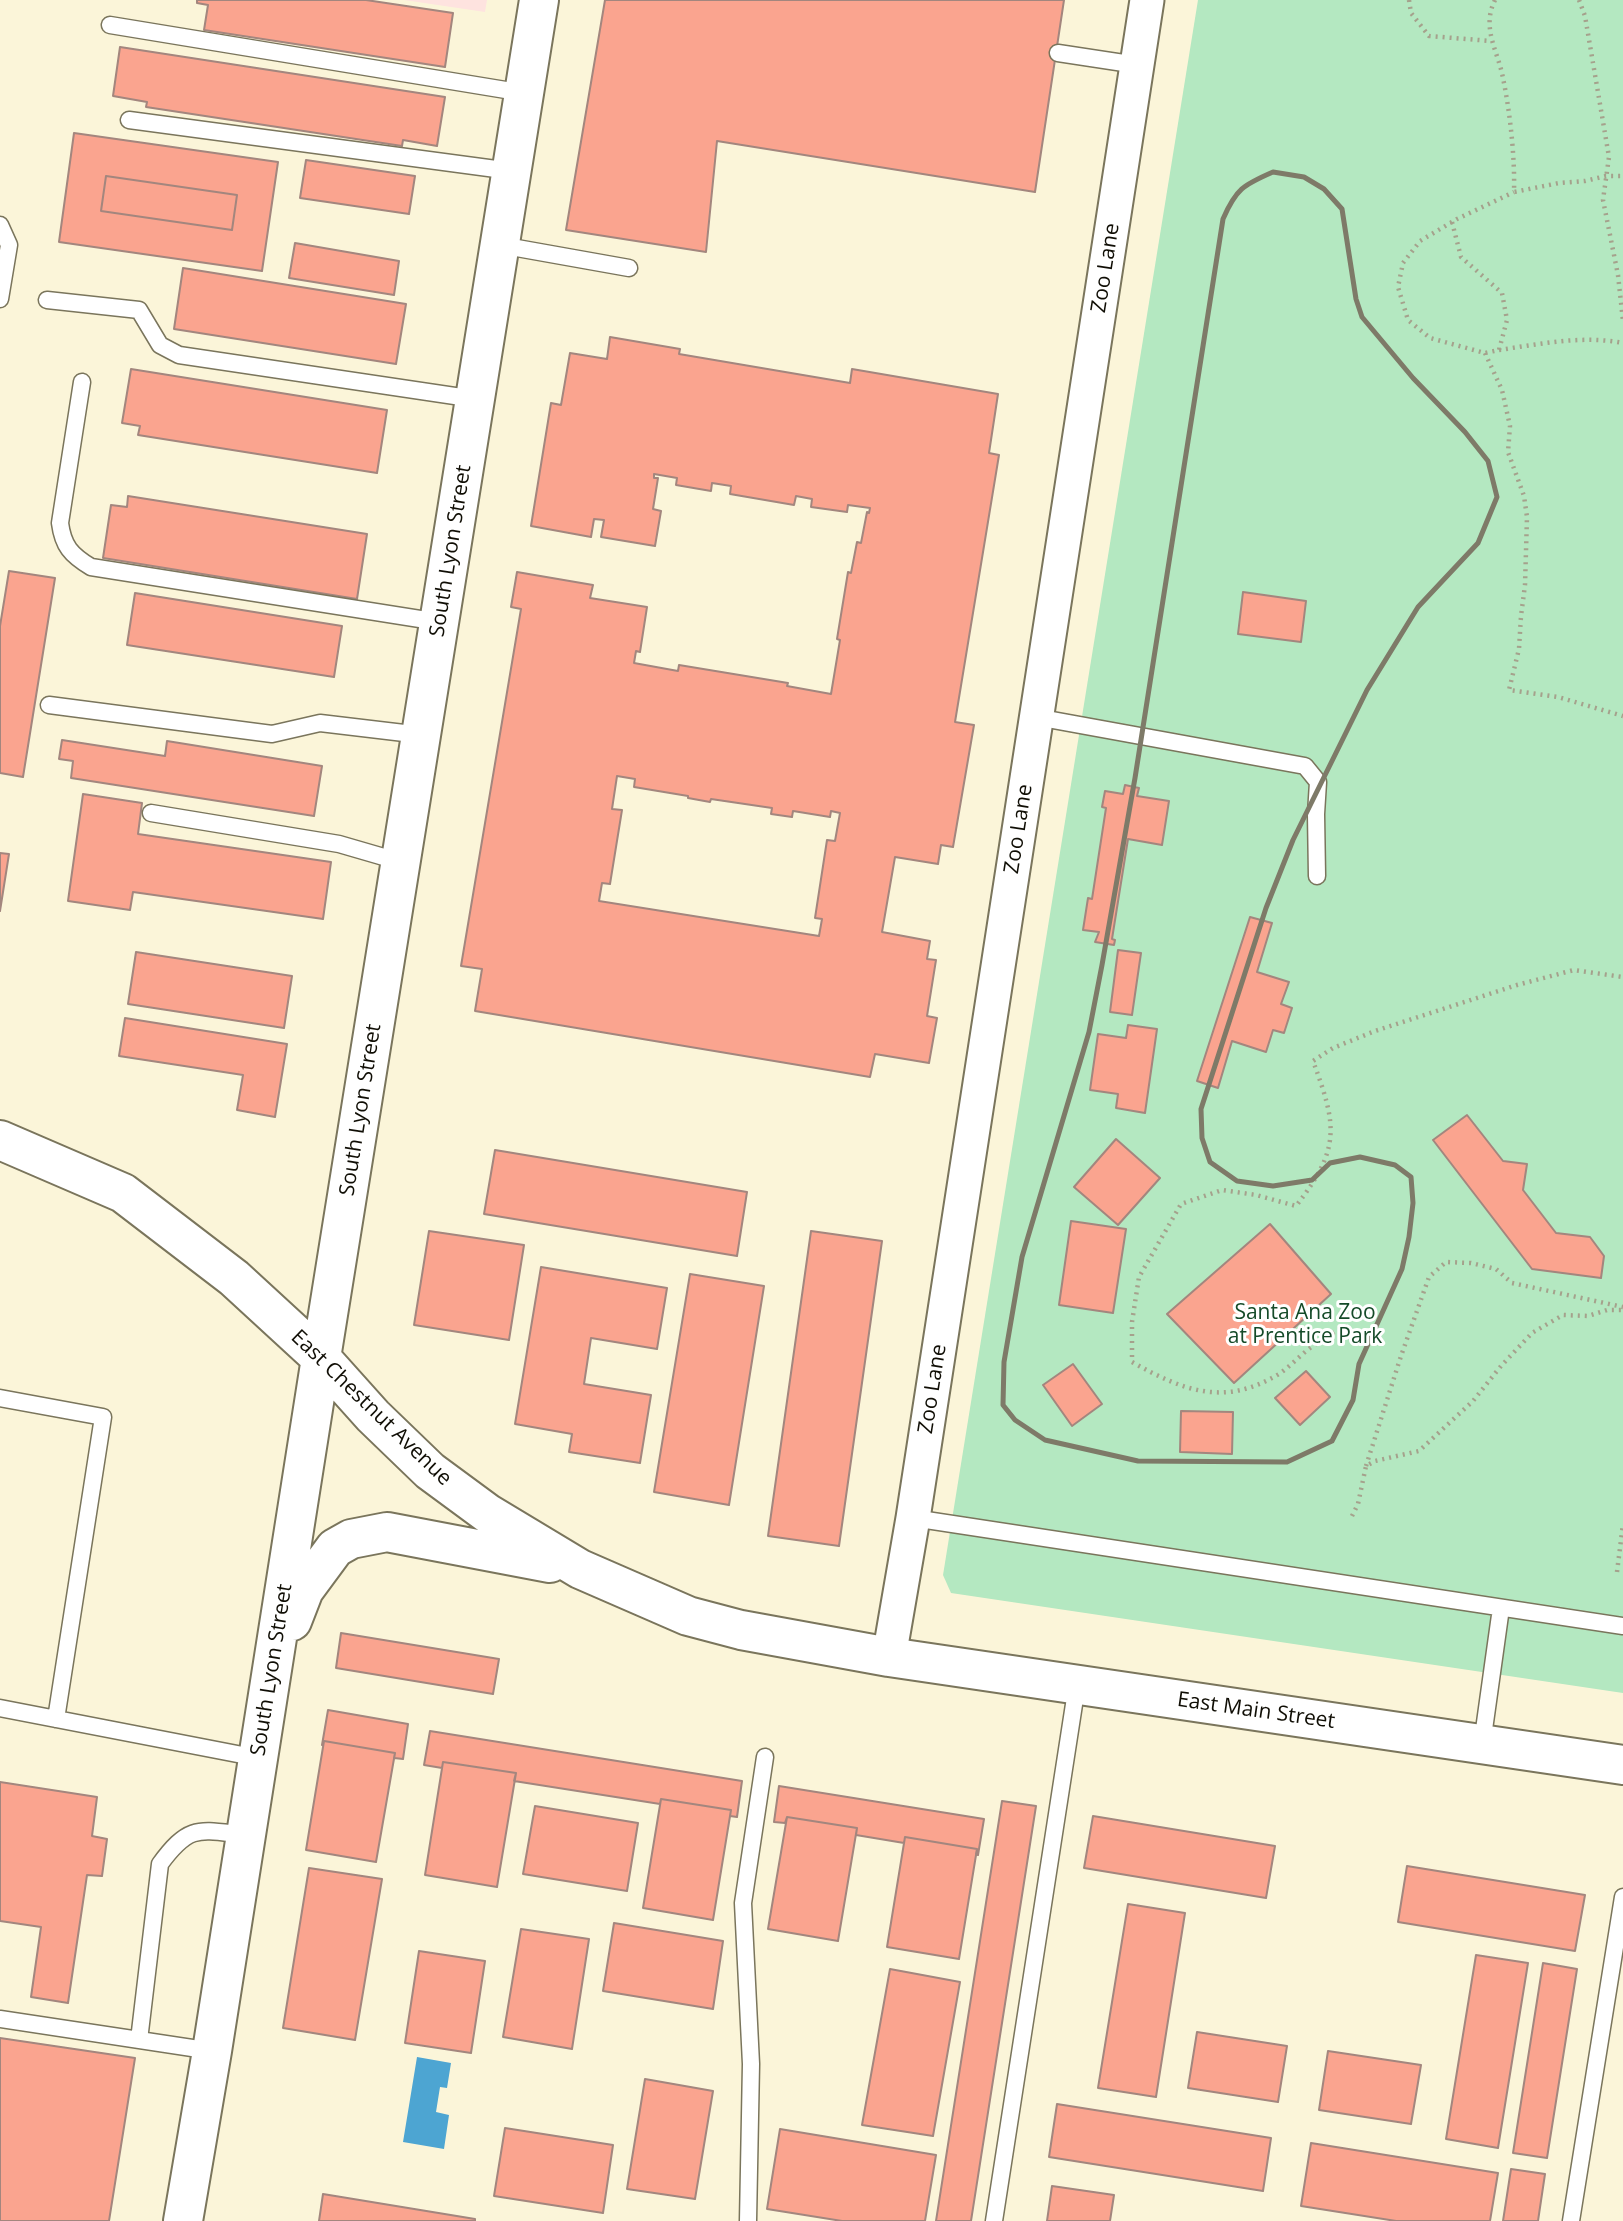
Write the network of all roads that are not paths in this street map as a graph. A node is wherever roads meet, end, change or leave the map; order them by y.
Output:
1 (539, 0) edge
2 (1147, 0) edge
3 (110, 25) dead end
4 (1058, 53) dead end
5 (1137, 65) junction
6 (524, 93) junction
7 (129, 120) dead end
8 (512, 171) junction
9 (0, 225) edge
10 (500, 245) junction
11 (629, 268) dead end
12 (0, 299) edge
13 (47, 300) dead end
14 (82, 382) dead end
15 (475, 399) junction
16 (439, 622) junction
17 (49, 705) dead end
18 (1036, 717) junction
19 (421, 735) junction
20 (151, 813) dead end
21 (401, 862) junction
22 (1317, 876) dead end
23 (0, 1140) edge
24 (321, 1358) junction
25 (0, 1398) edge
26 (913, 1518) junction
27 (580, 1569) junction
28 (1501, 1608) junction
29 (1623, 1626) edge
30 (889, 1657) junction
31 (271, 1679) junction
32 (1077, 1685) junction
33 (0, 1708) edge
34 (56, 1719) junction
35 (1482, 1745) junction
36 (765, 1757) dead end
37 (258, 1758) junction
38 (1623, 1765) edge
39 (246, 1835) junction
40 (1623, 1897) edge
41 (0, 2019) edge
42 (139, 2040) junction
43 (212, 2051) junction
44 (183, 2221) edge
45 (748, 2221) edge
46 (994, 2221) edge
47 (1571, 2221) edge

1 - 6 street, South Lyon Street
2 - 5 street, Zoo Lane
3 - 6 lane
4 - 5 lane
5 - 18 street, Zoo Lane
6 - 8 street, South Lyon Street
7 - 8 lane
8 - 10 street, South Lyon Street
9 - 12 lane
10 - 11 lane
10 - 15 street, South Lyon Street
13 - 15 lane
14 - 16 lane
15 - 16 street, South Lyon Street
16 - 19 street, South Lyon Street
17 - 19 lane
18 - 22 lane
18 - 26 street, Zoo Lane
19 - 21 street, South Lyon Street
20 - 21 lane
21 - 24 street, South Lyon Street
23 - 24 street, East Chestnut Avenue
24 - 27 street, East Chestnut Avenue
24 - 31 street, South Lyon Street
25 - 34 lane
26 - 28 lane
26 - 30 street, Zoo Lane
27 - 30 street, East Chestnut Avenue
27 - 31 street
28 - 29 lane
28 - 35 lane
30 - 32 street, East Main Street
31 - 37 street, South Lyon Street
32 - 35 street, East Main Street
32 - 46 lane
33 - 34 lane
34 - 37 lane
35 - 38 street, East Main Street
36 - 45 lane
37 - 39 street, South Lyon Street
39 - 42 lane
39 - 43 street, South Lyon Street
40 - 47 lane
41 - 42 lane
42 - 43 lane
43 - 44 street, South Lyon Street

